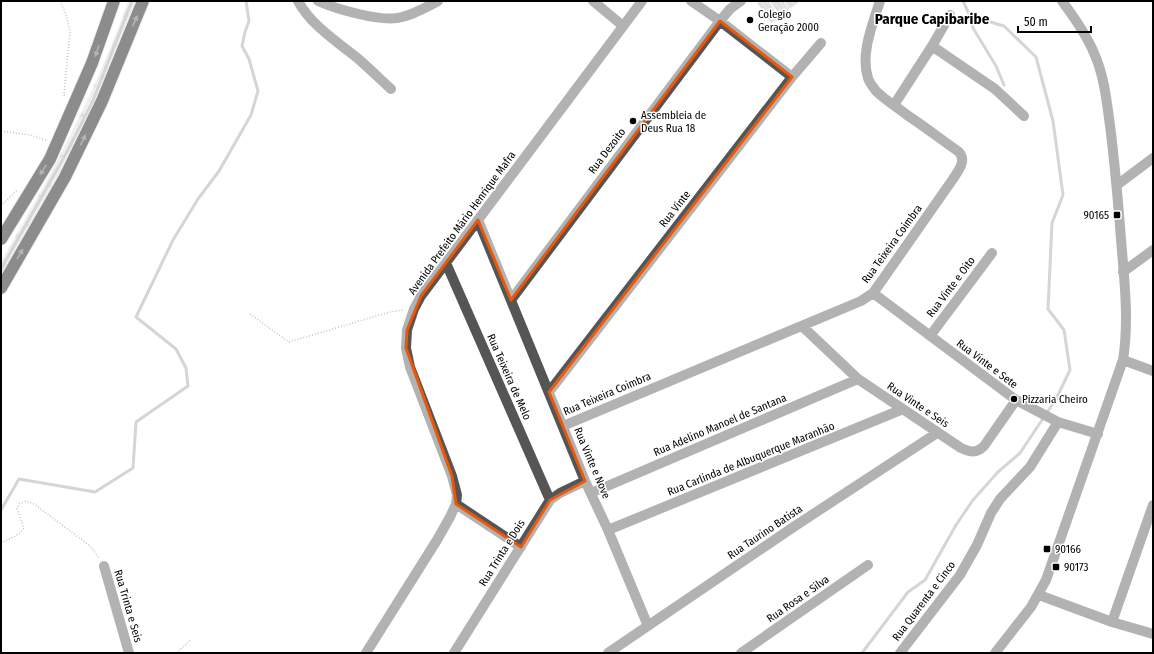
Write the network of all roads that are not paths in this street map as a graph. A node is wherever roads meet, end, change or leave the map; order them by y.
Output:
1 (114, 1) edge
2 (143, 1) edge
3 (298, 1) edge
4 (318, 1) edge
5 (438, 1) edge
6 (593, 1) edge
7 (642, 1) edge
8 (691, 1) edge
9 (741, 1) edge
10 (880, 1) edge
11 (1062, 1) edge
12 (950, 15) dead end
13 (720, 21) junction
14 (623, 26) junction
15 (821, 42) dead end
16 (932, 46) junction
17 (792, 77) junction
18 (391, 89) dead end
19 (894, 105) junction
20 (1024, 116) dead end
21 (1153, 158) edge
22 (1117, 185) junction
23 (478, 220) junction
24 (1, 239) edge
25 (1153, 250) edge
26 (992, 253) dead end
27 (446, 263) junction
28 (1123, 272) junction
29 (1, 288) edge
30 (873, 293) junction
31 (511, 300) junction
32 (802, 326) junction
33 (930, 336) junction
34 (1123, 360) junction
35 (1153, 371) edge
36 (858, 379) junction
37 (549, 392) junction
38 (1016, 400) junction
39 (903, 409) junction
40 (1054, 420) junction
41 (563, 426) junction
42 (937, 433) junction
43 (1098, 434) junction
44 (585, 481) junction
45 (591, 493) junction
46 (550, 500) junction
47 (456, 504) junction
48 (1153, 505) edge
49 (608, 530) junction
50 (521, 547) junction
51 (868, 565) dead end
52 (104, 566) road end
53 (1039, 595) junction
54 (1112, 622) junction
55 (648, 626) junction
56 (1153, 634) edge
57 (129, 653) edge
58 (366, 653) edge
59 (454, 653) edge
60 (608, 653) edge
61 (741, 653) edge
62 (900, 653) edge
63 (995, 653) edge

1 -> 24 highway
29 -> 2 highway
3 - 18 street
4 - 5 street
6 - 14 street
7 - 14 street, Avenida Prefeito Mário Henrique Mafra
8 - 13 street
9 - 13 street, Rua Dezoito
10 - 19 street, Rua Teixeira Coimbra
11 - 22 street
12 - 16 street
13 - 17 street
13 - 31 street, Rua Dezoito
14 - 23 street, Avenida Prefeito Mário Henrique Mafra
15 - 17 street, Rua Vinte
16 - 19 street
16 - 20 street
17 - 37 street, Rua Vinte
19 - 30 street, Rua Teixeira Coimbra
21 - 22 street
22 - 28 street
23 - 27 street, Avenida Prefeito Mário Henrique Mafra
23 - 31 street, Rua Vinte e Nove
25 - 28 street
26 - 33 street, Rua Vinte e Oito
27 - 46 street, Rua Teixeira de Melo
27 - 47 street, Avenida Prefeito Mário Henrique Mafra
28 - 34 street
30 - 32 street, Rua Teixeira Coimbra
30 - 33 street, Rua Vinte e Sete
31 - 37 street, Rua Vinte e Nove
32 - 36 street, Rua Vinte e Seis
32 - 41 street, Rua Teixeira Coimbra
33 - 38 street, Rua Vinte e Sete
34 - 35 street
34 - 43 street
36 - 39 street, Rua Vinte e Seis
36 - 45 street, Rua Adelino Manoel de Santana
37 - 41 street, Rua Vinte e Nove
38 - 40 street, Rua Vinte e Sete
38 - 42 street, Rua Vinte e Seis
39 - 42 street, Rua Vinte e Seis
39 - 49 street, Rua Carlinda de Albuquerque Maranhão
40 - 43 street, Rua Vinte e Sete
40 - 62 street, Rua Quarenta e Cinco
41 - 44 street, Rua Vinte e Nove
42 - 55 street, Rua Taurino Batista
43 - 53 street
44 - 45 street, Rua Vinte e Nove
44 - 46 street, Rua Trinta e Dois
45 - 49 street, Rua Vinte e Nove
46 - 50 street, Rua Trinta e Dois
47 - 50 street
47 - 58 street
48 - 54 street
49 - 55 street, Rua Vinte e Nove
50 - 59 street, Rua Trinta e Dois
51 - 61 street, Rua Rosa e Silva
52 - 57 street, Rua Trinta e Seis
53 - 54 street
53 - 63 street
54 - 56 street
55 - 60 street, Rua Taurino Batista

